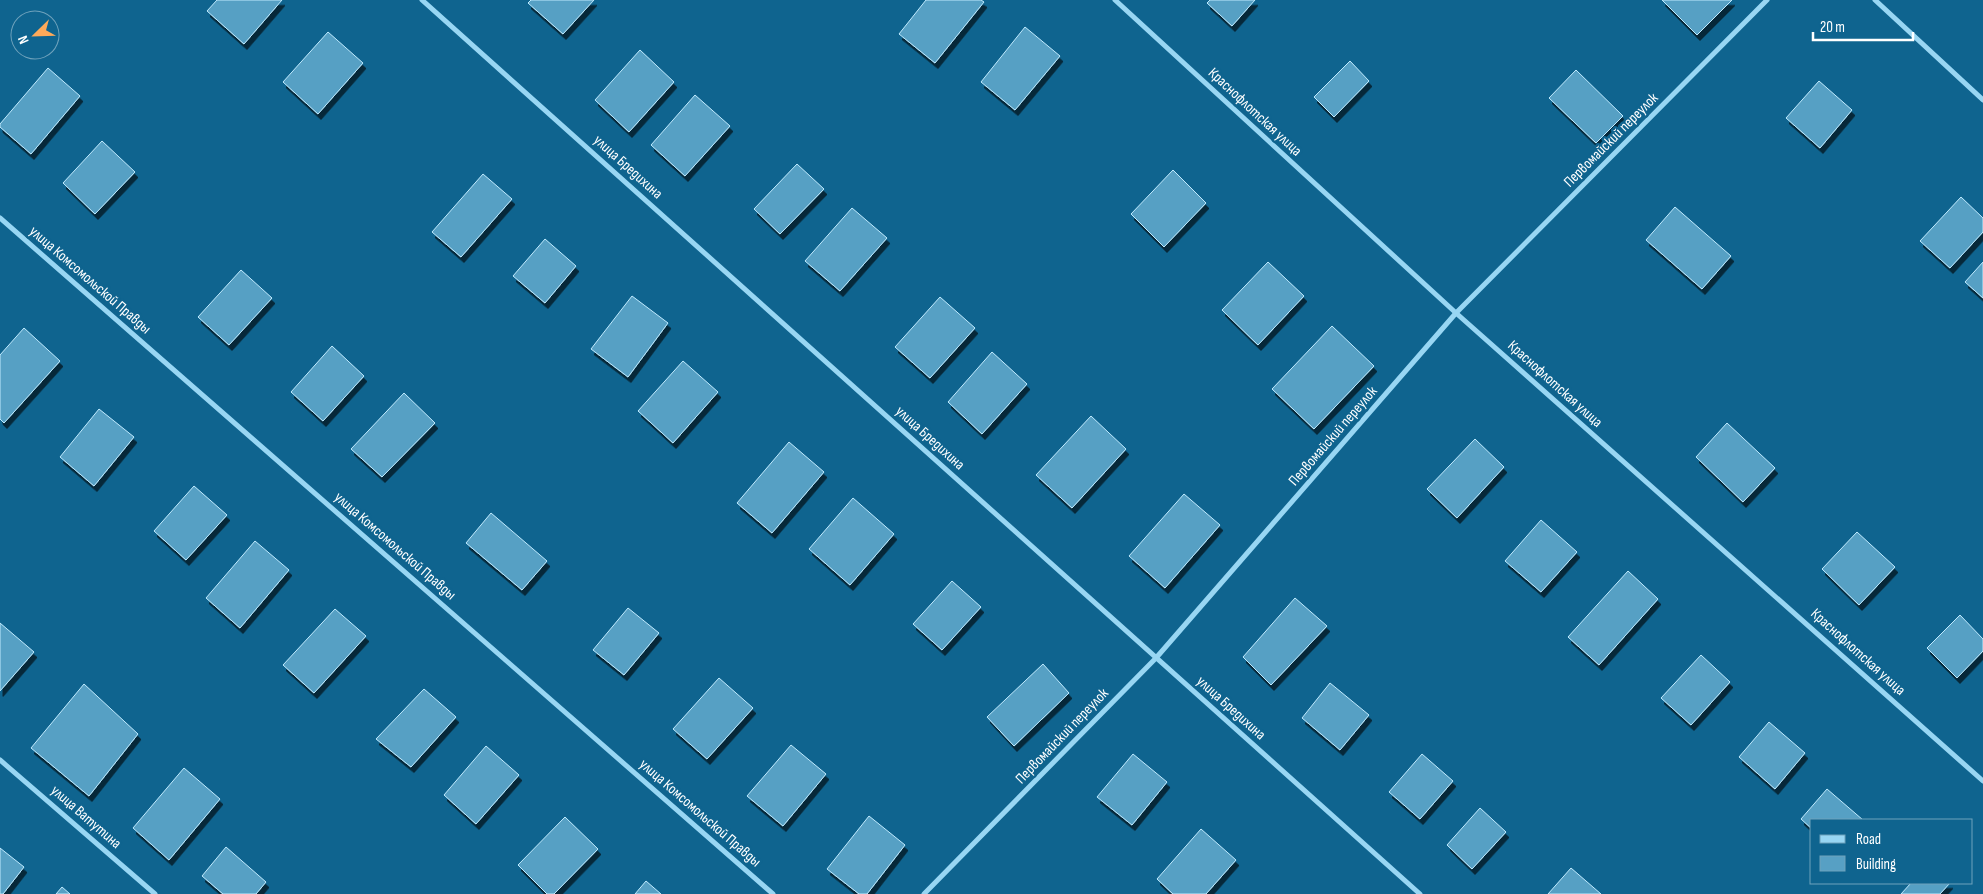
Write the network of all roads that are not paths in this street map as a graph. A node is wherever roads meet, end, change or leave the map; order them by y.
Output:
1 (422, 0) edge
2 (1115, 0) edge
3 (1767, 0) edge
4 (1875, 0) edge
5 (1983, 100) edge
6 (0, 218) edge
7 (1456, 313) junction
8 (1156, 658) junction
9 (0, 760) edge
10 (1983, 780) edge
11 (155, 894) edge
12 (773, 894) edge
13 (924, 894) edge
14 (1420, 894) edge

1 - 8 street, улица Бредихина
2 - 7 street, Краснофлотская улица
3 - 7 street, Первомайский переулок
4 - 5 street
6 - 12 street, улица Комсомольской Правды
7 - 8 street, Первомайский переулок
7 - 10 street, Краснофлотская улица
8 - 13 street, Первомайский переулок
8 - 14 street, улица Бредихина
9 - 11 street, улица Ватутина

